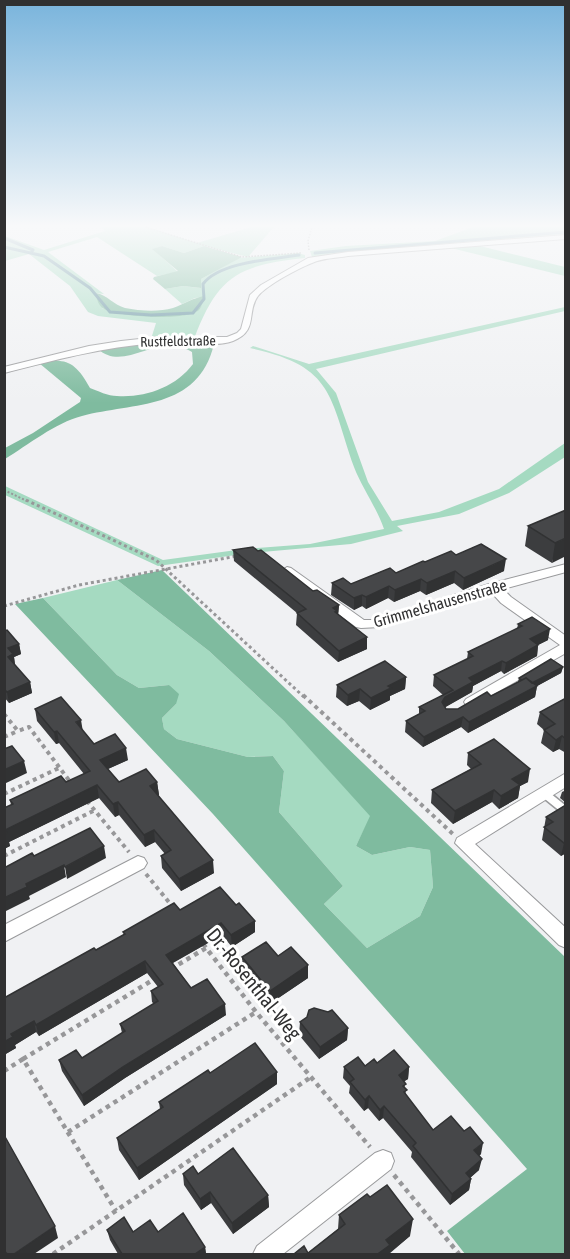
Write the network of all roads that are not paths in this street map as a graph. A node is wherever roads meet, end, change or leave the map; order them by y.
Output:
1 (266, 286) edge
2 (4, 370) edge
3 (272, 561) edge
4 (566, 568) edge
5 (494, 587) junction
6 (566, 645) edge
7 (460, 709) edge
8 (566, 779) edge
9 (545, 794) junction
10 (566, 811) edge
11 (138, 863) road end
12 (4, 934) edge
13 (566, 940) edge
14 (383, 1161) road end
15 (265, 1254) edge

1 - 2 street, Rustfeldstraße
3 - 5 street, Grimmelshausenstraße
4 - 5 street, Grimmelshausenstraße
5 - 6 street
6 - 7 street
8 - 9 street
9 - 10 lane
9 - 13 street
11 - 12 street
14 - 15 street

